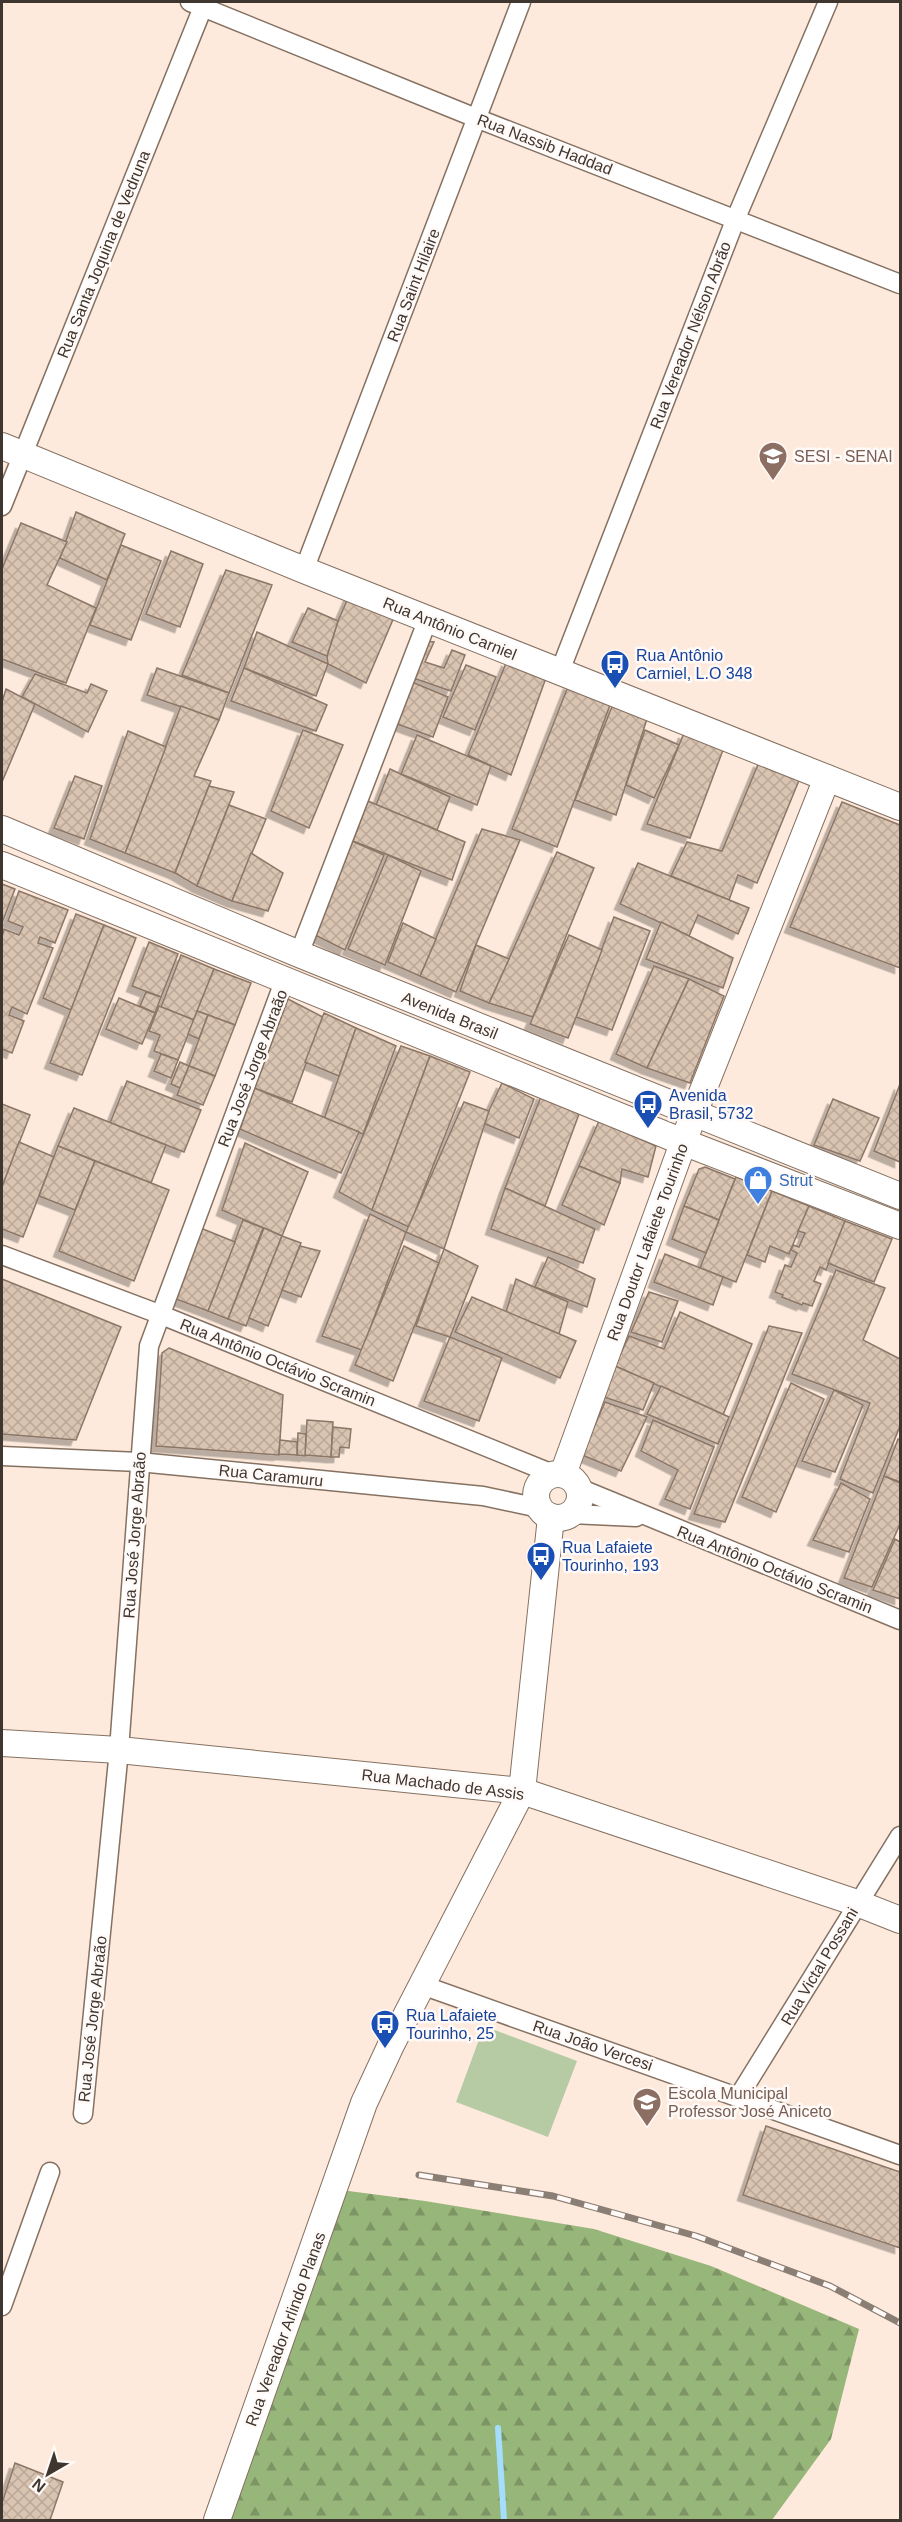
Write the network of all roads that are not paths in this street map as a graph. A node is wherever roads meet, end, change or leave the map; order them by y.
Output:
1 (522, 2) edge
2 (828, 2) edge
3 (199, 3) edge
4 (476, 118) junction
5 (736, 218) junction
6 (900, 284) edge
7 (12, 450) edge
8 (2, 506) edge
9 (304, 570) junction
10 (428, 619) junction
11 (560, 671) junction
12 (827, 778) junction
13 (900, 807) edge
14 (2, 829) edge
15 (2, 865) edge
16 (299, 954) junction
17 (285, 979) junction
18 (694, 1113) junction
19 (683, 1142) junction
20 (900, 1196) edge
21 (900, 1226) edge
22 (2, 1255) edge
23 (159, 1314) junction
24 (2, 1456) edge
25 (139, 1462) junction
26 (565, 1479) junction
27 (554, 1513) junction
28 (650, 1518) junction
29 (900, 1620) edge
30 (2, 1743) edge
31 (119, 1750) junction
32 (522, 1791) junction
33 (900, 1836) edge
34 (857, 1903) junction
35 (900, 1920) edge
36 (422, 1984) junction
37 (739, 2096) junction
38 (83, 2114) dead end
39 (900, 2156) edge
40 (50, 2172) dead end
41 (2, 2306) edge
42 (217, 2520) edge

1 - 4 street, Rua Saint Hilaire
2 - 5 street, Rua Vereador Nélson Abrão
3 - 4 street, Rua Nassib Haddad
3 - 7 street, Rua Santa Joquina de Vedruna
4 - 5 street, Rua Nassib Haddad
4 - 9 street, Rua Saint Hilaire
5 - 6 street, Rua Nassib Haddad
5 - 11 street, Rua Vereador Nélson Abrão
7 - 8 street, Rua Santa Joquina de Vedruna
7 - 9 street, Rua Antônio Carniel
9 - 10 street, Rua Antônio Carniel
10 - 11 street, Rua Antônio Carniel
10 - 16 street
11 - 12 street, Rua Antônio Carniel
12 - 13 street, Rua Antônio Carniel
12 - 18 street, Rua Doutor Lafaiete Tourinho
14 - 16 street, Avenida Brasil
15 - 17 street, Avenida Brasil
16 - 18 street, Avenida Brasil
17 - 19 street, Avenida Brasil
17 - 23 street, Rua José Jorge Abraão
18 - 19 street, Rua Doutor Lafaiete Tourinho
18 - 20 street, Avenida Brasil
19 - 21 street, Avenida Brasil
19 - 26 street, Rua Doutor Lafaiete Tourinho
22 - 23 street, Rua Antônio Octávio Scramin
23 - 25 street, Rua José Jorge Abraão
23 - 26 street, Rua Antônio Octávio Scramin
24 - 25 street, Rua Caramuru
25 - 27 street, Rua Caramuru
25 - 31 street, Rua José Jorge Abraão
26 - 27 street
26 - 27 street
26 - 28 street, Rua Antônio Octávio Scramin
27 - 28 street, Rua Antônio Octávio Scramin
27 - 32 street
28 - 29 street, Rua Antônio Octávio Scramin
30 - 31 street, Rua Machado de Assis
31 - 32 street, Rua Machado de Assis
31 - 38 street, Rua José Jorge Abraão
32 - 34 street, Rua Machado de Assis
32 - 36 street
33 - 34 street, Rua Victal Possani
34 - 35 street, Rua Machado de Assis
34 - 37 street, Rua Victal Possani
36 - 37 street, Rua João Vercesi
36 - 42 street, Rua Vereador Arlindo Planas
37 - 39 street, Rua João Vercesi
40 - 41 street

